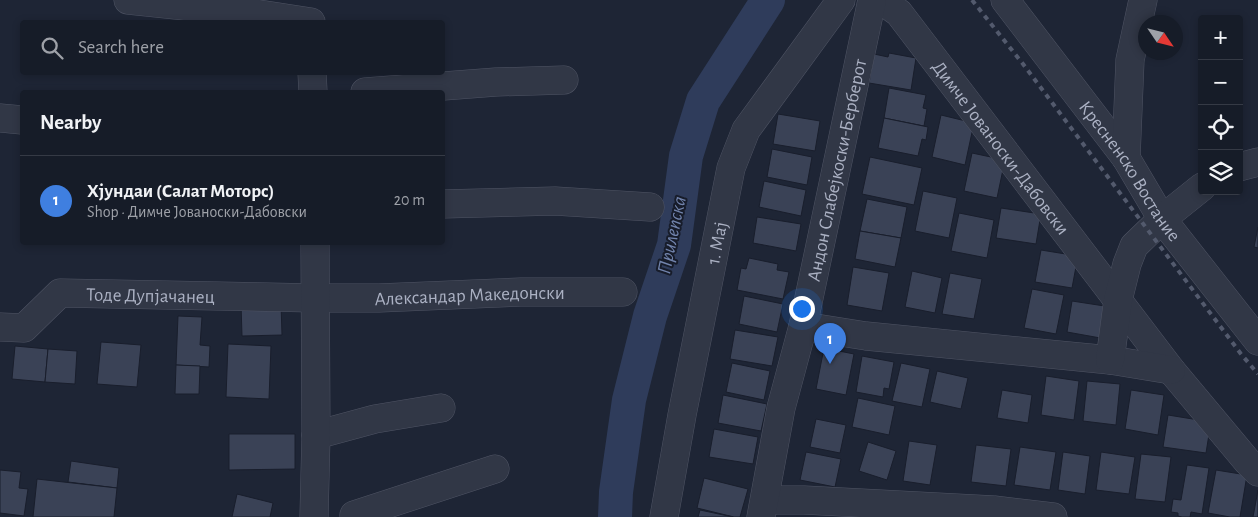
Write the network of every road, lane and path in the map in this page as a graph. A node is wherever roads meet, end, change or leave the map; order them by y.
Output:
1 (128, 0) edge
2 (310, 0) edge
3 (841, 0) edge
4 (872, 0) edge
5 (881, 0) edge
6 (1005, 0) edge
7 (1143, 0) edge
8 (296, 20) edge
9 (310, 20) edge
10 (312, 75) edge
11 (564, 80) dead end
12 (313, 90) edge
13 (391, 90) edge
14 (0, 118) edge
15 (20, 120) edge
16 (1126, 158) junction
17 (1258, 162) edge
18 (1243, 166) edge
19 (1198, 190) edge
20 (445, 204) edge
21 (650, 208) dead end
22 (1162, 220) junction
23 (315, 245) edge
24 (623, 292) dead end
25 (315, 298) junction
26 (1118, 300) junction
27 (803, 326) junction
28 (0, 327) edge
29 (1258, 341) edge
30 (1110, 360) junction
31 (1171, 370) junction
32 (441, 408) dead end
33 (316, 435) junction
34 (495, 469) dead end
35 (1258, 472) edge
36 (763, 508) edge
37 (314, 513) edge
38 (356, 516) edge
39 (664, 517) edge
40 (1053, 517) edge

1 - 8 street
2 - 9 street
3 - 39 street, 1. Мај
4 - 27 street, Андон Слабејкоски-Берберот
5 - 26 street, Димче Јованоски-Дабовски
6 - 16 street, Кресненско Востание
7 - 16 street
10 - 12 street
11 - 13 street
14 - 15 street
16 - 22 street, Кресненско Востание
17 - 18 street
19 - 22 street
20 - 21 street
22 - 26 street
22 - 29 street, Кресненско Востание
23 - 25 street
24 - 25 street, Александар Македонски
25 - 28 street, Тоде Дупјачанец
25 - 33 street
26 - 30 street
26 - 31 street, Димче Јованоски-Дабовски
27 - 30 street
27 - 36 street, Андон Слабејкоски-Берберот
30 - 31 street
31 - 35 street, Димче Јованоски-Дабовски
32 - 33 street
33 - 37 street
34 - 38 street
36 - 40 street
37 - 38 street

